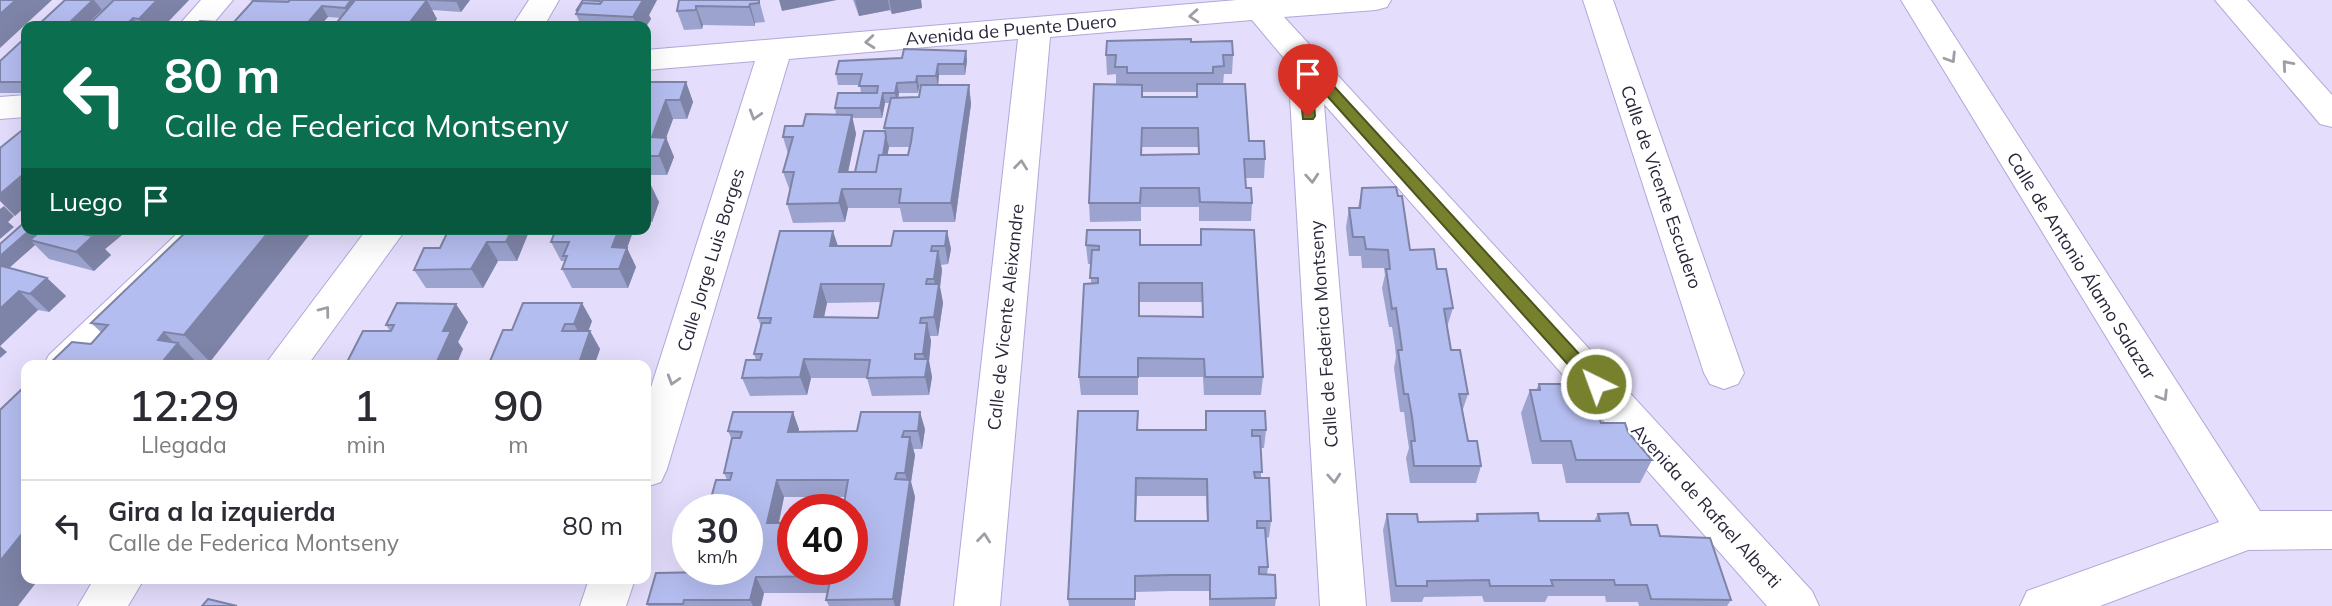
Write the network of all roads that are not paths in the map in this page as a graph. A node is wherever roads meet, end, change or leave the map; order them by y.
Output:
1 (218, 0) edge
2 (544, 0) edge
3 (1376, 0) edge
4 (1598, 0) edge
5 (1916, 0) edge
6 (2230, 0) edge
7 (1257, 5) edge
8 (199, 21) edge
9 (531, 21) edge
10 (1035, 28) junction
11 (775, 50) junction
12 (651, 60) edge
13 (1304, 61) junction
14 (2332, 116) edge
15 (199, 235) edge
16 (383, 235) edge
17 (69, 360) edge
18 (289, 360) edge
19 (1724, 373) dead end
20 (651, 453) edge
21 (2332, 530) edge
22 (2248, 531) junction
23 (117, 584) edge
24 (610, 584) edge
25 (101, 606) edge
26 (603, 606) edge
27 (977, 606) edge
28 (1343, 606) edge
29 (1796, 606) edge
30 (2043, 606) edge

1 - 8 street
2 - 9 street
3 - 7 street, Avenida de Puente Duero
4 - 19 street, Calle de Vicente Escudero
5 -> 22 street, Calle de Antonio Álamo Salazar
14 -> 6 street
7 -> 10 street, Avenida de Puente Duero
7 - 13 street, Avenida de Rafael Alberti
10 -> 11 street, Avenida de Puente Duero
27 -> 10 street, Calle de Vicente Aleixandre
11 - 12 street, Avenida de Puente Duero
11 -> 20 street, Calle Jorge Luis Borges
13 -> 28 street, Calle de Federica Montseny
13 - 29 street, Avenida de Rafael Alberti
15 - 17 street
18 -> 16 street
21 - 22 street
22 - 30 street
23 - 25 street
24 - 26 street

